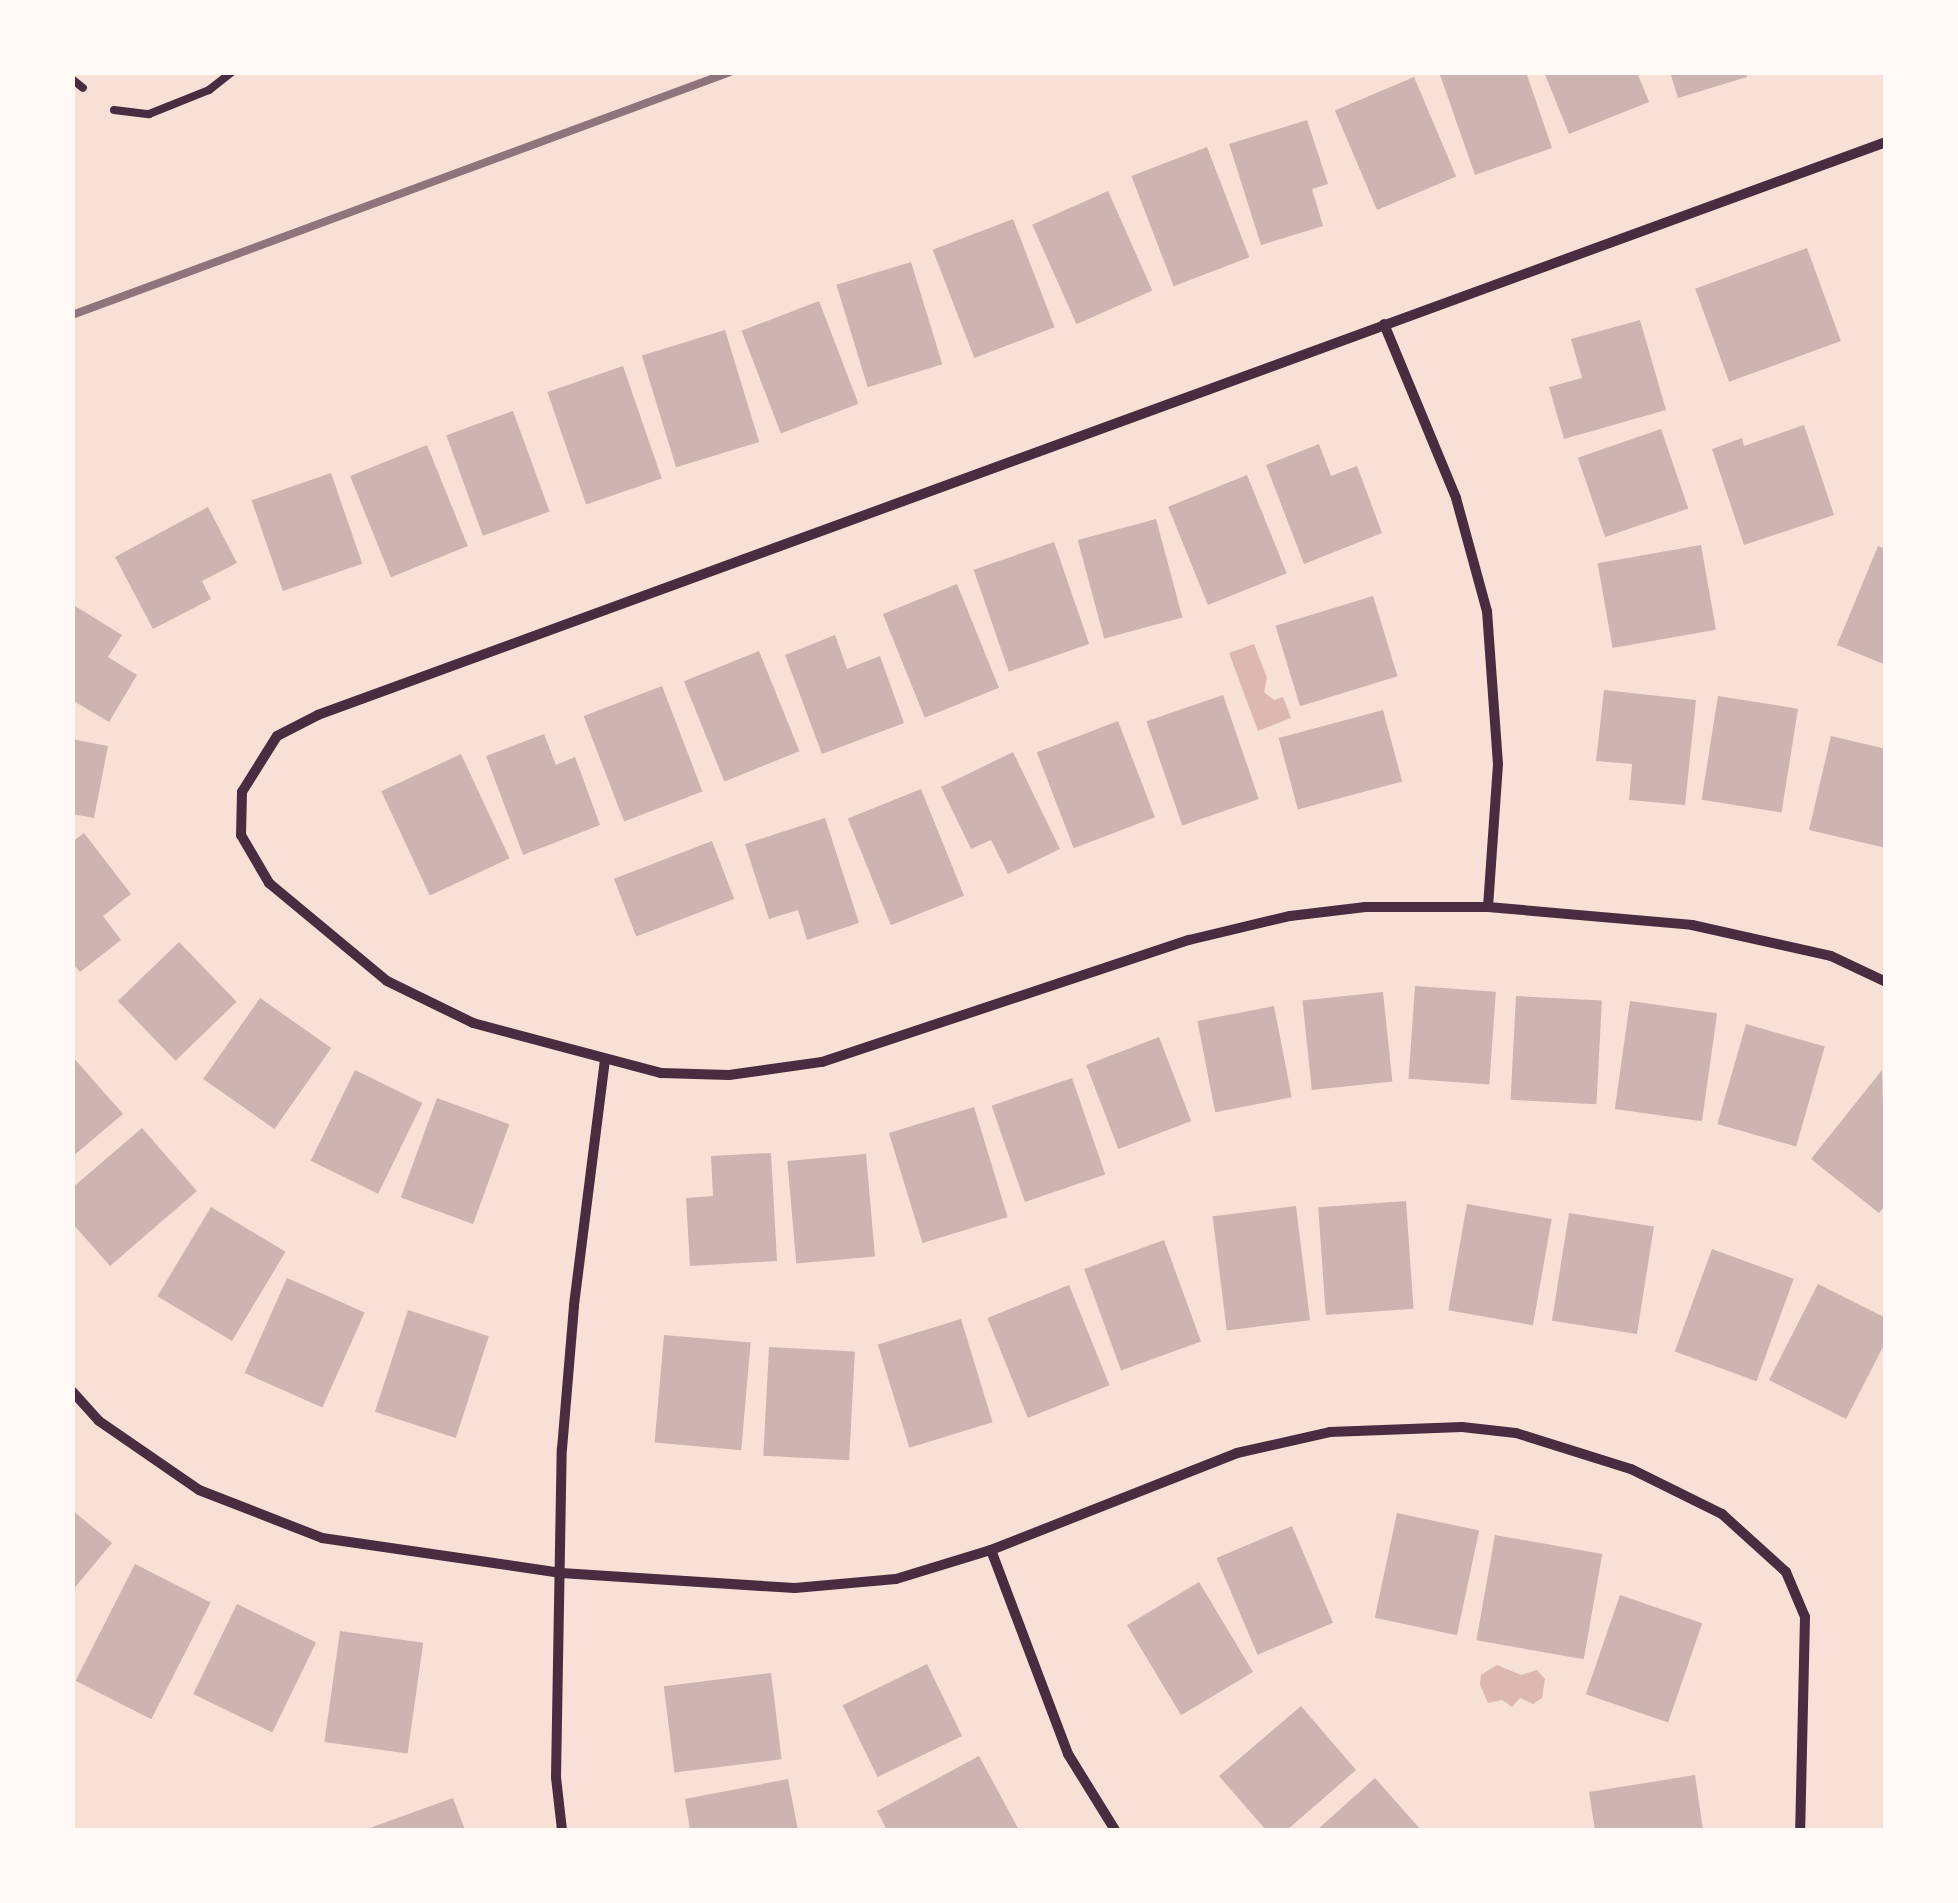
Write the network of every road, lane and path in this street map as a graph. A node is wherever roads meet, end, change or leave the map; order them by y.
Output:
1 (232, 72) edge
2 (72, 80) edge
3 (83, 88) dead end
4 (114, 110) dead end
5 (1885, 144) edge
6 (1384, 324) junction
7 (1488, 907) junction
8 (1886, 982) edge
9 (605, 1060) junction
10 (72, 1390) edge
11 (991, 1550) junction
12 (560, 1573) junction
13 (562, 1830) edge
14 (1114, 1830) edge
15 (1800, 1830) edge

1 - 4 lane
2 - 3 lane
5 - 6 street
6 - 7 street
6 - 9 street
7 - 8 street
7 - 9 street
9 - 12 street
10 - 12 street
11 - 12 street
11 - 14 street
11 - 15 street
12 - 13 street

